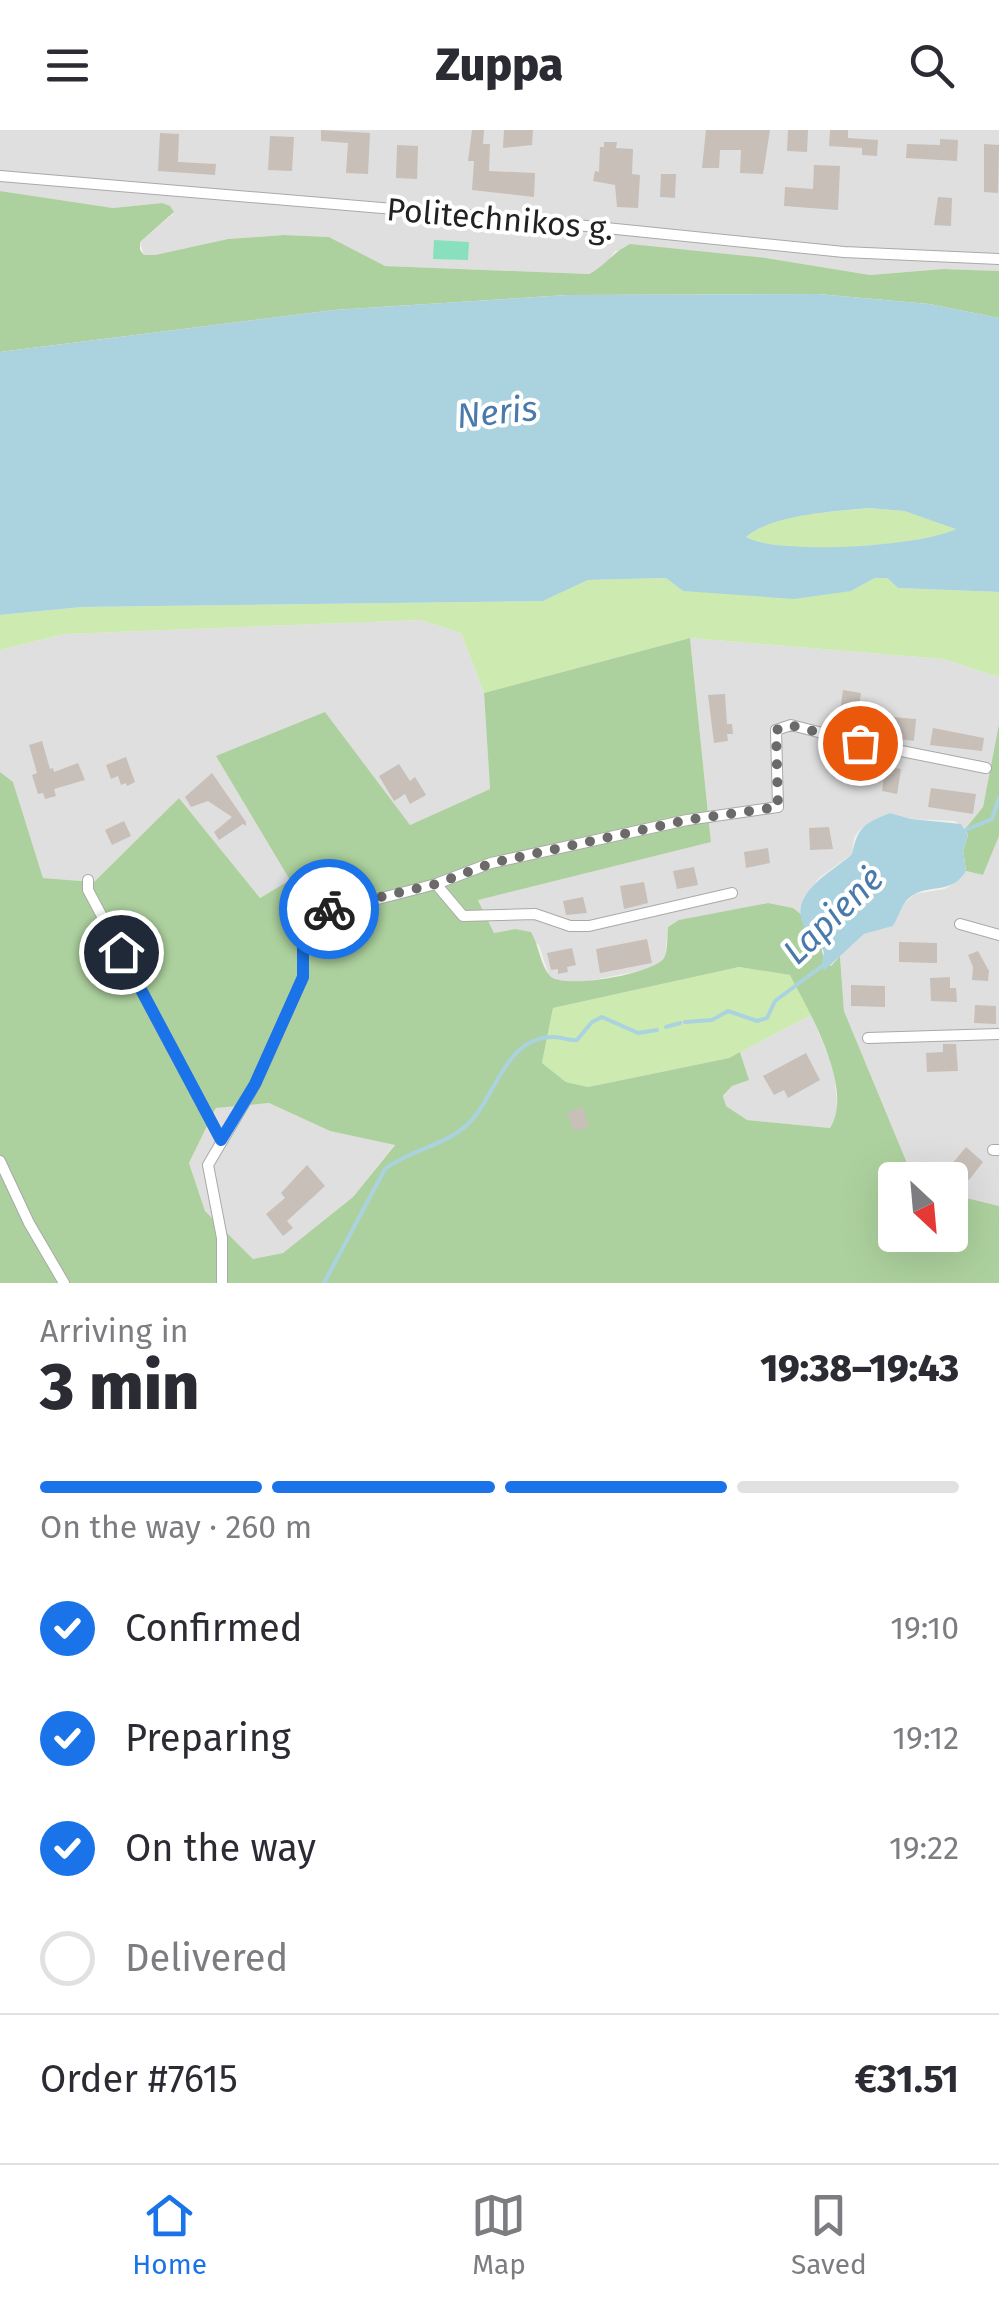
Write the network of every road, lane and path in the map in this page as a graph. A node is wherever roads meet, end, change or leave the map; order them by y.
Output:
1 (0, 176) edge
2 (999, 259) edge
3 (986, 768) dead end
4 (88, 880) dead end
5 (436, 884) junction
6 (732, 893) dead end
7 (960, 924) dead end
8 (999, 936) edge
9 (999, 1034) edge
10 (868, 1038) dead end
11 (221, 1140) junction
12 (0, 1161) edge
13 (64, 1283) edge
14 (222, 1283) edge

1 - 2 street, Politechnikos g.
3 - 5 street
4 - 11 street
5 - 6 street
5 - 11 street
7 - 8 street
9 - 10 street
11 - 14 street
12 - 13 street

